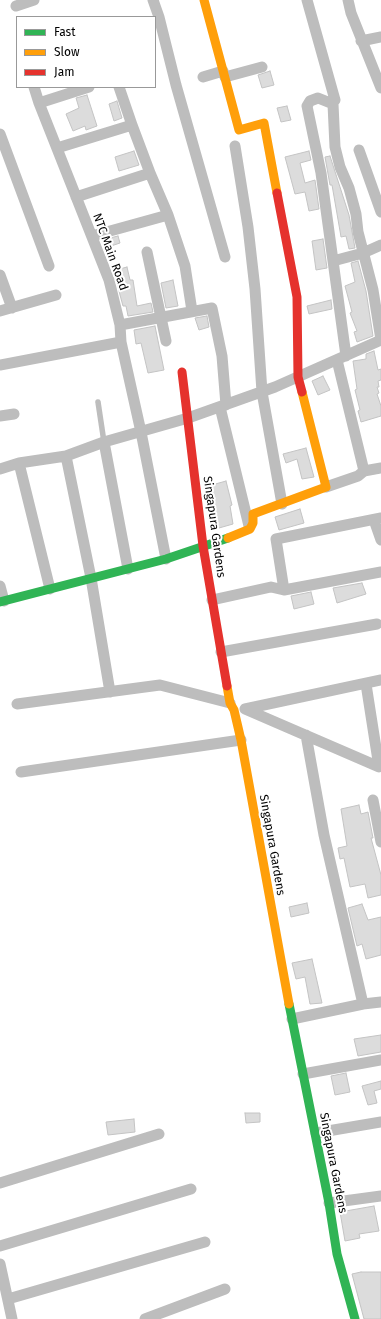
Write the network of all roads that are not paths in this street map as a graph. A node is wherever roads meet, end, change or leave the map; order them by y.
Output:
1 (34, 0) edge
2 (153, 0) edge
3 (204, 0) edge
4 (308, 0) edge
5 (348, 0) edge
6 (16, 8) edge
7 (381, 37) edge
8 (361, 41) junction
9 (262, 67) dead end
10 (224, 74) junction
11 (202, 77) dead end
12 (381, 87) edge
13 (34, 88) edge
14 (86, 88) edge
15 (119, 88) edge
16 (335, 100) dead end
17 (38, 103) junction
18 (132, 125) junction
19 (0, 134) edge
20 (235, 146) dead end
21 (57, 148) junction
22 (359, 150) dead end
23 (150, 173) junction
24 (76, 197) junction
25 (381, 212) edge
26 (168, 214) junction
27 (92, 236) junction
28 (381, 245) edge
29 (147, 252) dead end
30 (363, 253) junction
31 (226, 257) dead end
32 (333, 261) junction
33 (49, 266) dead end
34 (0, 275) edge
35 (56, 295) dead end
36 (12, 308) junction
37 (0, 311) edge
38 (192, 311) junction
39 (161, 318) junction
40 (120, 325) junction
41 (381, 340) edge
42 (166, 341) dead end
43 (121, 342) junction
44 (341, 358) junction
45 (0, 365) edge
46 (182, 372) dead end
47 (298, 377) junction
48 (262, 392) junction
49 (98, 402) dead end
50 (223, 406) junction
51 (14, 414) dead end
52 (0, 416) edge
53 (188, 418) junction
54 (141, 432) junction
55 (104, 442) junction
56 (66, 456) junction
57 (19, 463) junction
58 (381, 468) edge
59 (0, 469) edge
60 (364, 471) junction
61 (326, 487) junction
62 (282, 504) junction
63 (377, 519) edge
64 (250, 529) junction
65 (381, 540) edge
66 (203, 546) junction
67 (166, 560) junction
68 (128, 569) junction
69 (381, 572) edge
70 (91, 578) junction
71 (0, 586) edge
72 (50, 590) junction
73 (284, 590) junction
74 (212, 600) junction
75 (2, 602) edge
76 (377, 624) dead end
77 (221, 652) junction
78 (381, 680) edge
79 (366, 684) junction
80 (110, 692) junction
81 (17, 704) dead end
82 (237, 707) junction
83 (306, 735) junction
84 (241, 740) junction
85 (21, 772) dead end
86 (373, 800) dead end
87 (381, 842) edge
88 (381, 1002) edge
89 (363, 1004) junction
90 (292, 1019) junction
91 (381, 1060) edge
92 (303, 1074) junction
93 (381, 1122) edge
94 (316, 1133) junction
95 (159, 1134) dead end
96 (0, 1183) edge
97 (191, 1189) dead end
98 (381, 1196) edge
99 (329, 1203) junction
100 (205, 1242) dead end
101 (0, 1246) edge
102 (0, 1264) edge
103 (225, 1289) dead end
104 (8, 1300) junction
105 (12, 1319) edge
106 (145, 1319) edge
107 (355, 1319) edge

1 - 6 street
2 - 31 street
3 - 10 street
4 - 16 street
5 - 8 street
7 - 8 street
8 - 12 street
9 - 10 street
10 - 11 street
10 - 47 street
13 - 17 street, NTC Main Road
14 - 17 street
15 - 18 street
17 - 21 street, NTC Main Road
18 - 21 street
18 - 23 street
19 - 33 street
20 - 48 street
21 - 24 street, NTC Main Road
22 - 25 street
23 - 24 street
23 - 26 street
24 - 27 street, NTC Main Road
26 - 27 street
26 - 38 street
27 - 40 street, NTC Main Road
28 - 30 street
29 - 39 street
30 - 32 street
30 - 32 street
30 - 41 street
32 - 44 street
34 - 36 street
35 - 36 street
36 - 37 street
38 - 39 street
38 - 50 street
39 - 40 street
39 - 42 street
40 - 43 street, NTC Main Road
41 - 44 street
43 - 45 street
43 - 54 street, NTC Main Road
44 - 47 street
44 - 60 street
46 - 53 street, Singapura Gardens
47 - 48 street
47 - 61 street
48 - 50 street
48 - 62 street
49 - 55 lane
50 - 53 street
50 - 64 street
51 - 52 street
53 - 54 street
53 - 66 street, Singapura Gardens
54 - 55 street
54 - 67 street, NTC Main Road
55 - 56 street
55 - 68 street
56 - 57 street
56 - 70 street
57 - 59 street
57 - 72 street
58 - 60 street
60 - 61 street
61 - 62 street
62 - 64 street
63 - 65 street
63 - 73 street
64 - 66 street
66 - 67 street
66 - 74 street, Singapura Gardens
67 - 68 street
68 - 70 street
69 - 73 street
70 - 72 street
70 - 80 street
71 - 75 street
72 - 75 street
73 - 74 street
74 - 77 street, Singapura Gardens
76 - 77 street
77 - 82 street, Singapura Gardens
78 - 79 street
79 - 82 street
79 - 83 street
80 - 81 street
80 - 82 street
82 - 83 street
82 - 84 street, Singapura Gardens
83 - 89 street
84 - 85 street
84 - 90 street, Singapura Gardens
86 - 87 street
88 - 89 street
89 - 90 street
90 - 92 street, Singapura Gardens
91 - 92 street
92 - 94 street, Singapura Gardens
93 - 94 street
94 - 99 street, Singapura Gardens
95 - 96 street
97 - 101 street
98 - 99 street
99 - 107 street, Singapura Gardens
100 - 104 street
102 - 104 street
103 - 106 street
104 - 105 street

